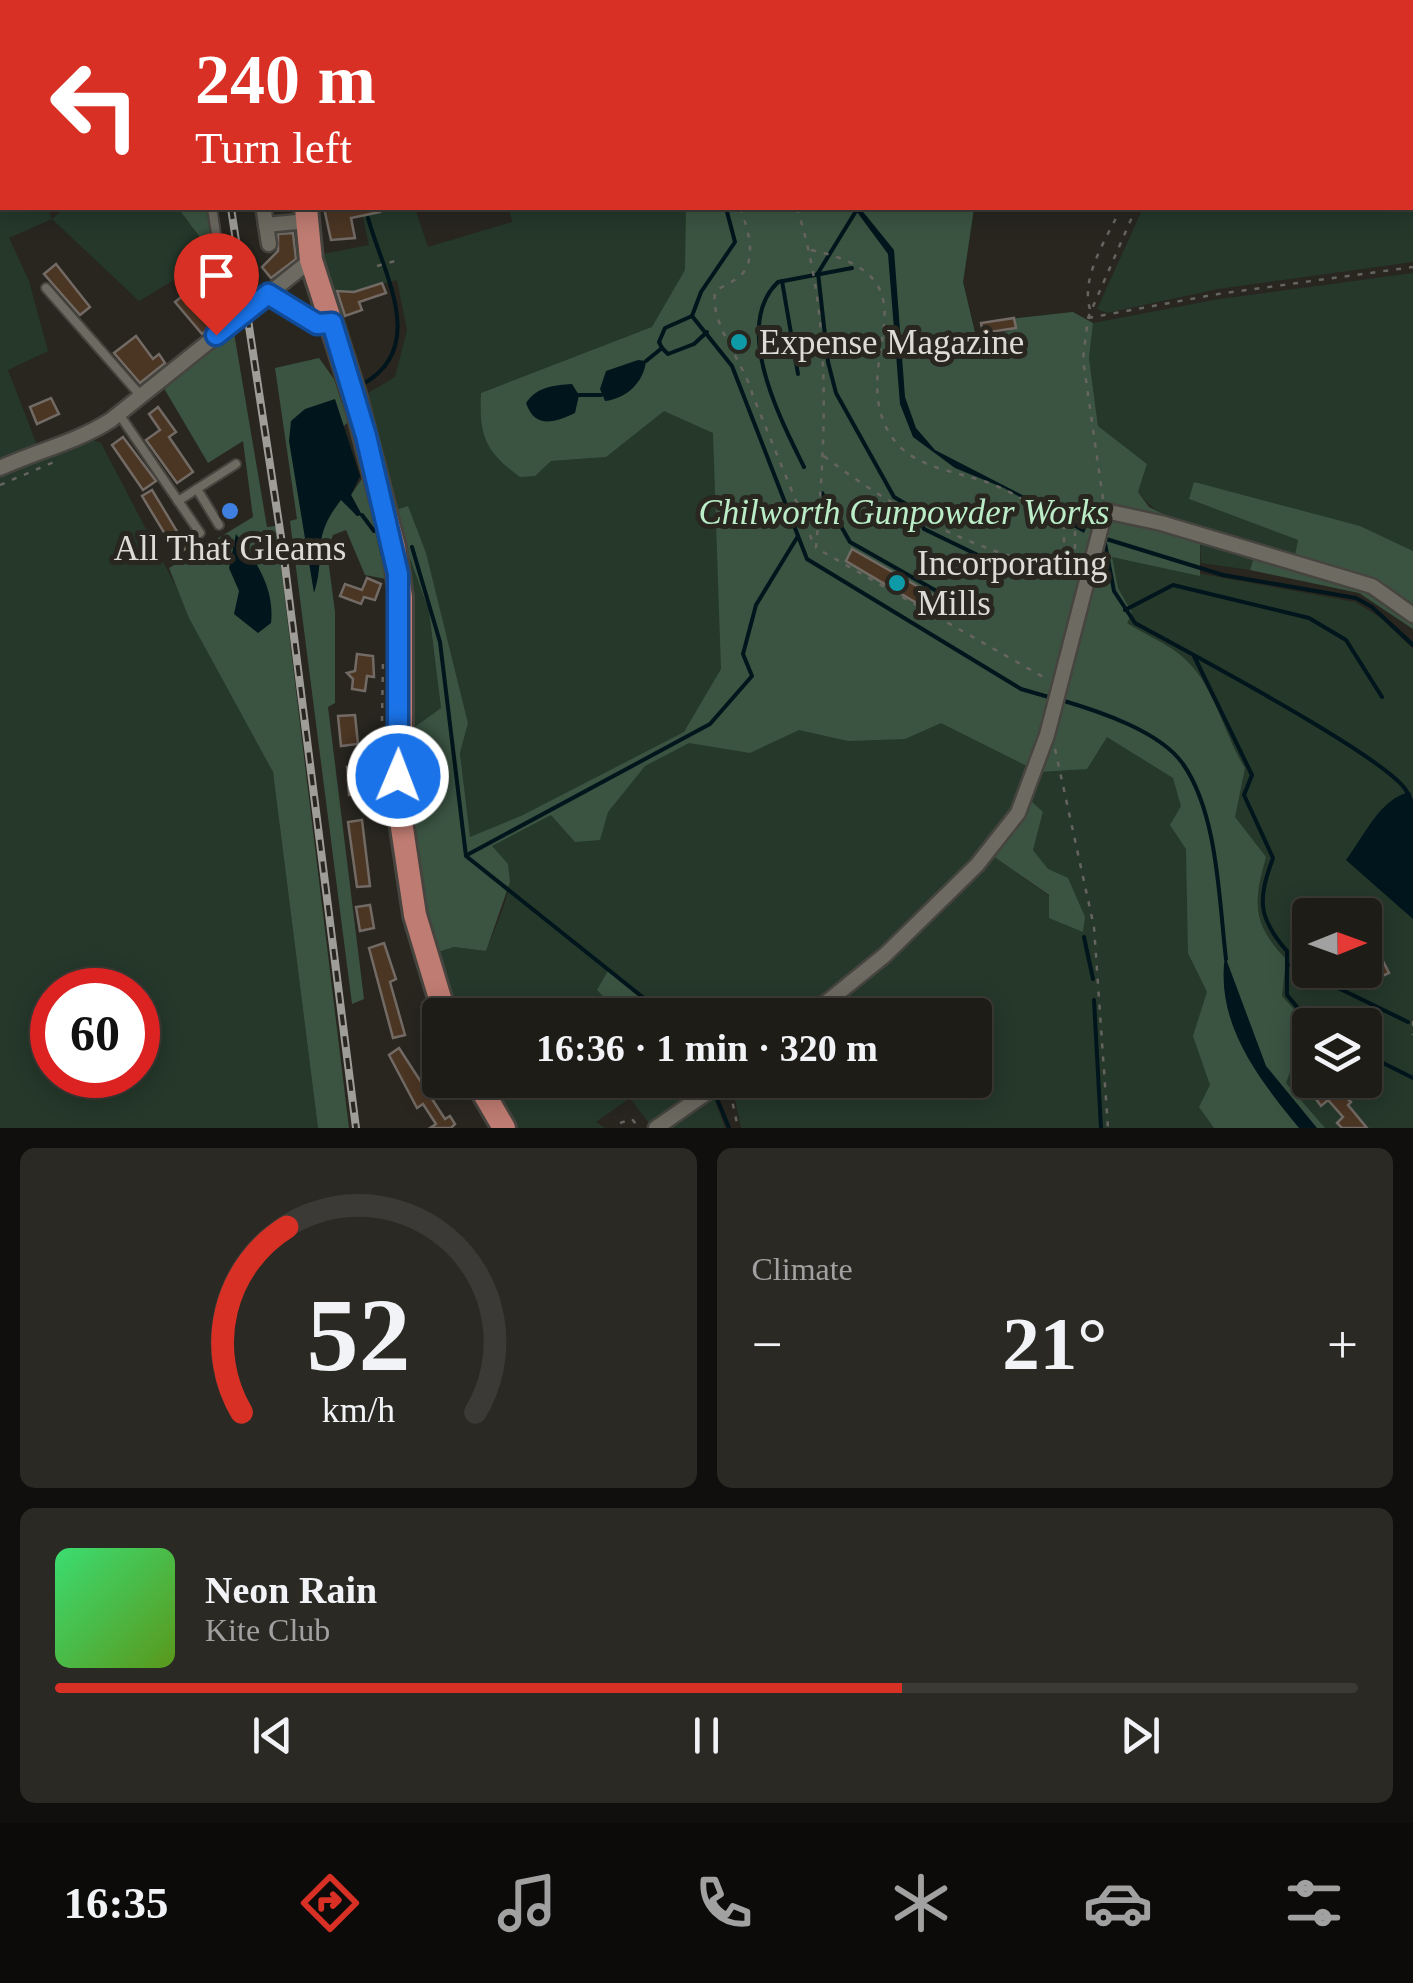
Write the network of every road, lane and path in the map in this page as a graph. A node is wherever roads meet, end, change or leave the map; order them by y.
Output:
1 (212, 210) edge
2 (741, 210) edge
3 (799, 210) edge
4 (1120, 210) edge
5 (1135, 210) edge
6 (306, 214) edge
7 (268, 244) dead end
8 (810, 250) junction
9 (312, 260) junction
10 (395, 261) dead end
11 (377, 266) dead end
12 (1413, 268) edge
13 (46, 288) dead end
14 (268, 294) junction
15 (1090, 310) junction
16 (236, 318) junction
17 (1088, 318) junction
18 (332, 323) junction
19 (141, 396) junction
20 (119, 414) junction
21 (824, 456) junction
22 (236, 464) dead end
23 (0, 468) edge
24 (197, 490) junction
25 (178, 501) junction
26 (1105, 511) junction
27 (219, 525) dead end
28 (1075, 531) dead end
29 (200, 533) dead end
30 (816, 548) junction
31 (1064, 562) junction
32 (1081, 569) junction
33 (1413, 615) edge
34 (1060, 686) junction
35 (1047, 735) junction
36 (441, 998) edge
37 (831, 998) edge
38 (1413, 1021) edge
39 (1413, 1034) edge
40 (486, 1098) edge
41 (700, 1098) edge
42 (730, 1098) edge
43 (620, 1123) dead end
44 (504, 1128) edge
45 (640, 1128) edge
46 (656, 1128) edge
47 (738, 1128) edge
48 (1108, 1128) edge

1 - 16 lane
2 - 30 path
3 - 8 path
4 - 15 path
5 - 15 path
6 - 7 street
6 - 9 main road
8 - 21 path
8 - 31 path
9 - 14 street
9 - 18 main road
10 - 11 path
12 - 17 path
13 - 19 lane
14 - 16 street
14 - 18 street
15 - 17 path
16 - 19 street
17 - 26 path
18 - 36 main road
19 - 20 street
20 - 23 street
20 - 25 lane
21 - 30 path
21 - 31 path
22 - 24 lane
24 - 25 lane
24 - 27 lane
25 - 29 lane
26 - 32 street
26 - 33 street
28 - 32 path
30 - 34 path
31 - 32 path
32 - 34 street
34 - 35 street
35 - 37 street
35 - 48 path
38 - 39 path
40 - 44 main road
41 - 46 street
42 - 47 path
43 - 45 path

